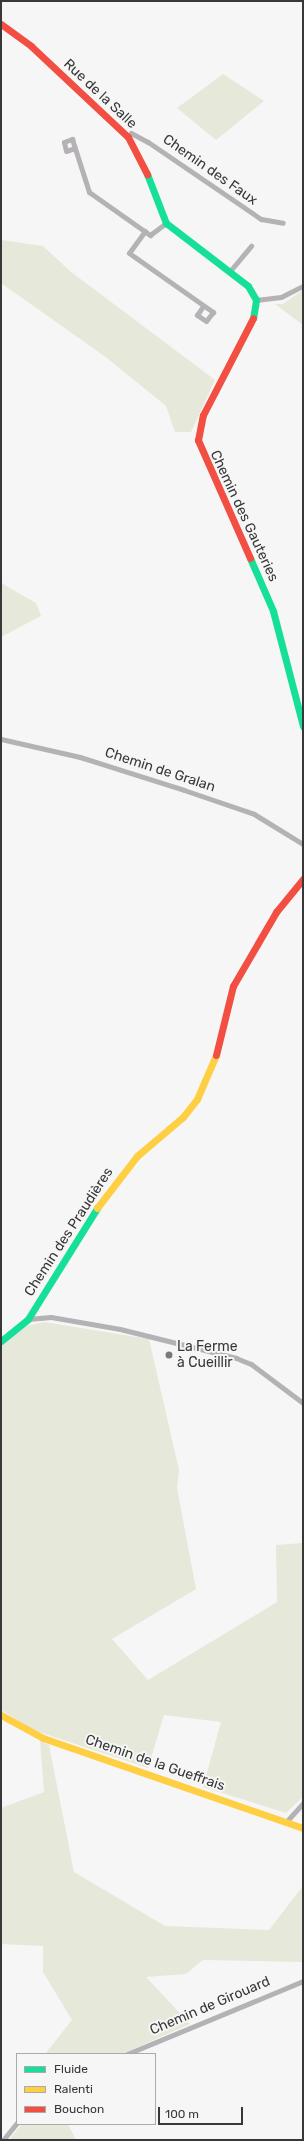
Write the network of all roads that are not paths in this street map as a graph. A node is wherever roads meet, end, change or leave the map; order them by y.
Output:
1 (1, 24) edge
2 (128, 137) junction
3 (75, 148) dead end
4 (166, 223) junction
5 (283, 223) dead end
6 (145, 231) junction
7 (251, 246) dead end
8 (230, 271) junction
9 (303, 286) edge
10 (256, 300) junction
11 (203, 306) dead end
12 (303, 726) edge
13 (1, 739) edge
14 (303, 844) edge
15 (303, 879) edge
16 (28, 1319) junction
17 (1, 1341) edge
18 (303, 1403) edge
19 (1, 1715) edge
20 (303, 1803) edge
21 (286, 1822) junction
22 (303, 1828) edge
23 (303, 1981) edge
24 (129, 2053) edge
25 (16, 2125) edge
26 (3, 2140) edge

1 - 2 street, Rue de la Salle
2 - 4 street, Rue de la Salle
2 - 5 street, Chemin des Faux
3 - 6 street
4 - 6 street
4 - 8 street
6 - 11 street
7 - 8 street
8 - 10 street
9 - 10 street
10 - 12 street, Chemin des Gauteries
13 - 14 street, Chemin de Gralan
15 - 16 street, Chemin des Praudières
16 - 17 street, Chemin des Praudières
16 - 18 street
19 - 21 street, Chemin de la Gueffrais
20 - 21 street
21 - 22 street, Chemin de la Gueffrais
23 - 24 street, Chemin de Girouard
25 - 26 street

